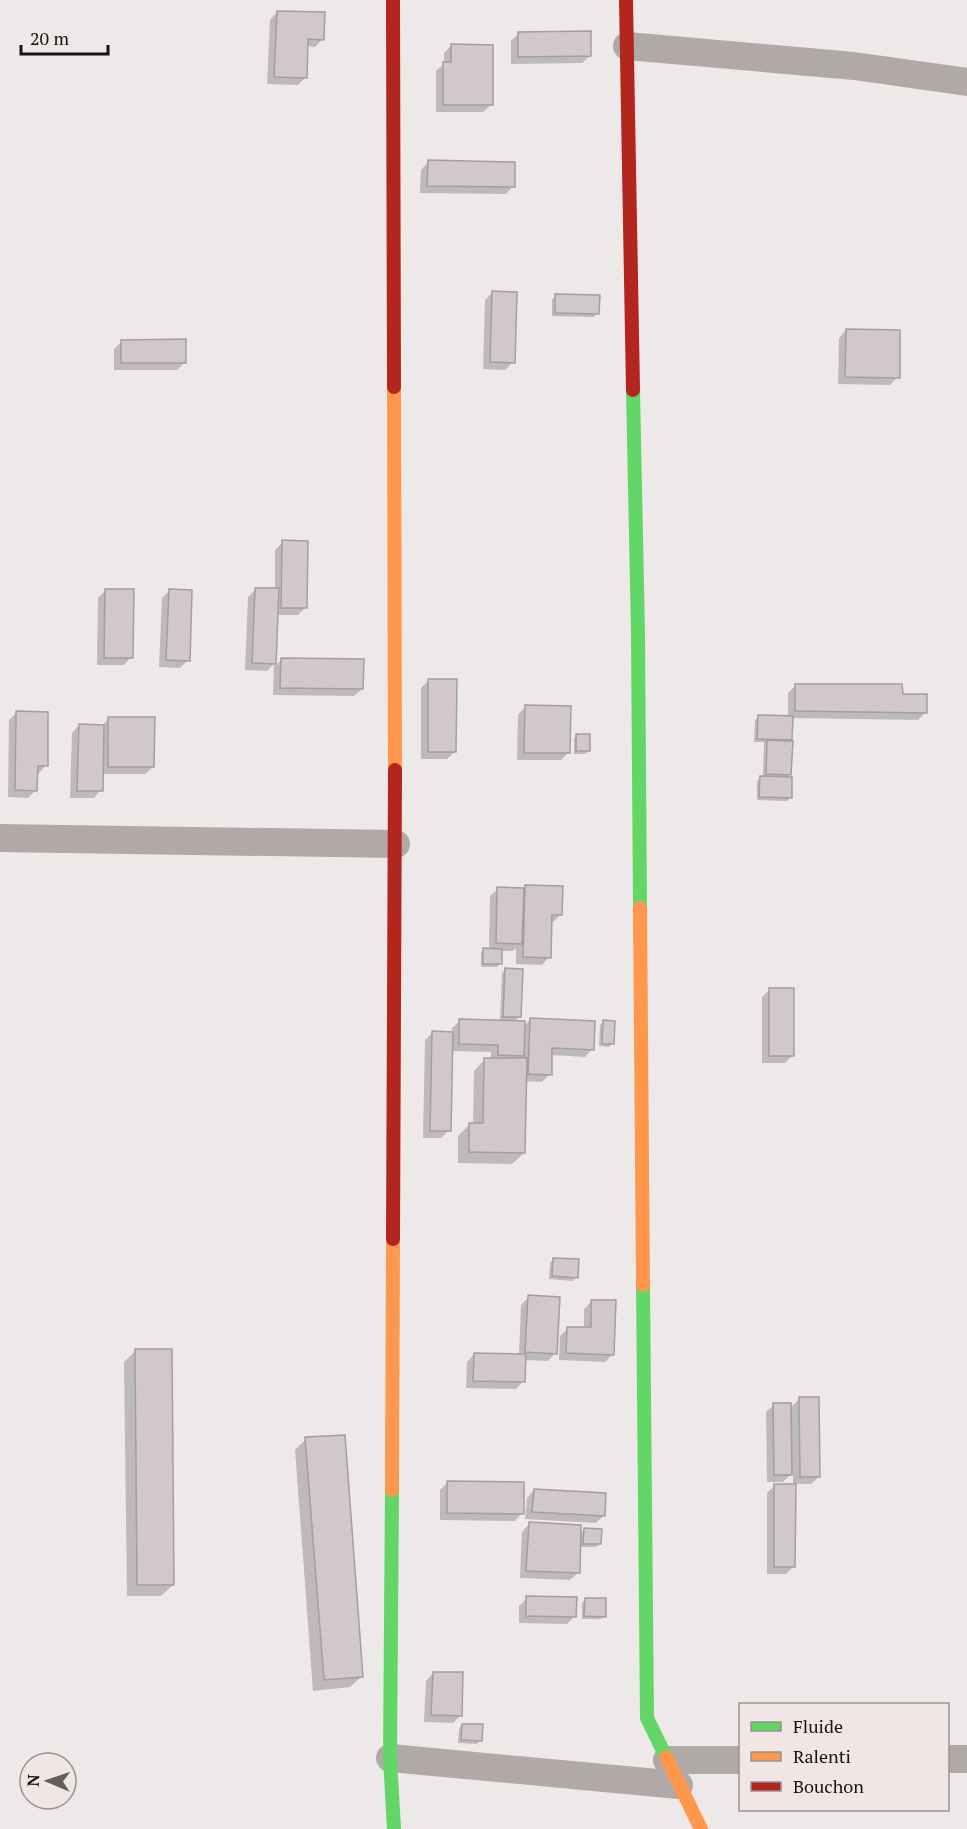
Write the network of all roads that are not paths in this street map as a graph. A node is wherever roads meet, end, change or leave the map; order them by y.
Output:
1 (393, 0) edge
2 (626, 0) edge
3 (627, 46) junction
4 (967, 82) edge
5 (0, 838) edge
6 (396, 844) junction
7 (390, 1758) junction
8 (949, 1759) edge
9 (967, 1759) edge
10 (739, 1760) edge
11 (673, 1772) junction
12 (393, 1829) edge
13 (701, 1829) edge

1 - 6 street
2 - 3 street
3 - 4 street
3 - 11 street
5 - 6 street
6 - 7 street
7 - 11 street
7 - 12 street
8 - 9 street
10 - 11 street
11 - 13 street

